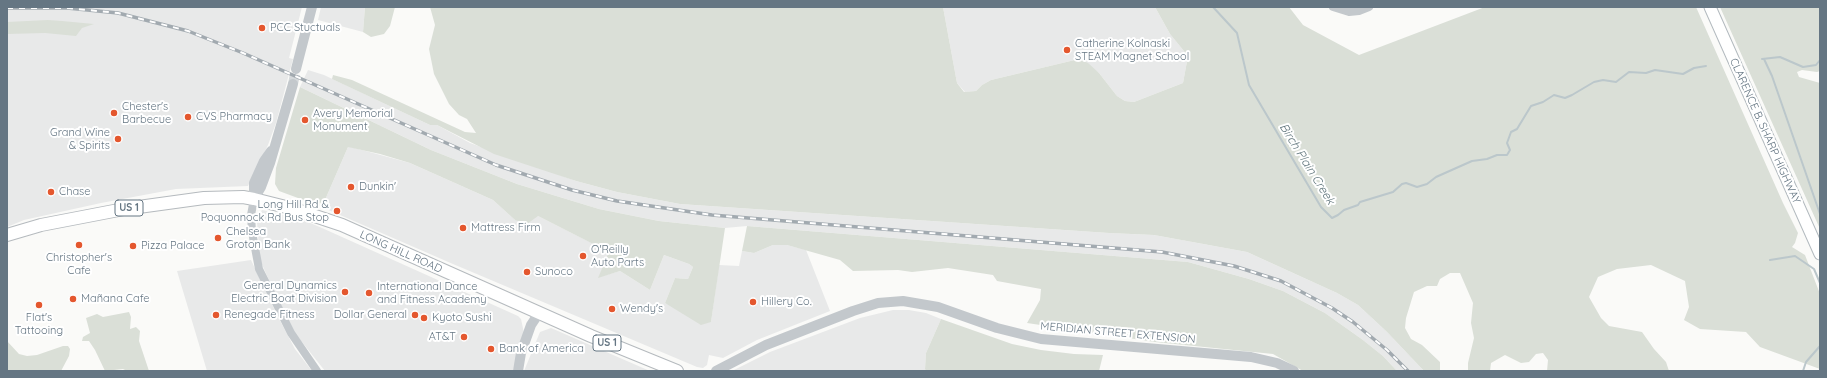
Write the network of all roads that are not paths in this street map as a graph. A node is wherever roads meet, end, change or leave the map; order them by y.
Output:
1 (312, 7) edge
2 (1334, 7) edge
3 (1369, 7) edge
4 (1710, 7) edge
5 (296, 70) tunnel mouth
6 (292, 84) tunnel mouth
7 (254, 199) junction
8 (7, 235) edge
9 (1820, 254) edge
10 (539, 313) junction
11 (317, 371) edge
12 (518, 371) edge
13 (677, 371) edge
14 (716, 371) edge
15 (1294, 371) edge

1 - 5 street
2 - 3 street
4 - 9 main road, CLARENCE B. SHARP HIGHWAY
6 - 7 street
7 - 8 main road, US 1
7 - 10 main road, LONG HILL ROAD / US 1
7 - 11 street
10 - 12 street
10 - 13 main road, LONG HILL ROAD / US 1
14 - 15 street, MERIDIAN STREET EXTENSION

